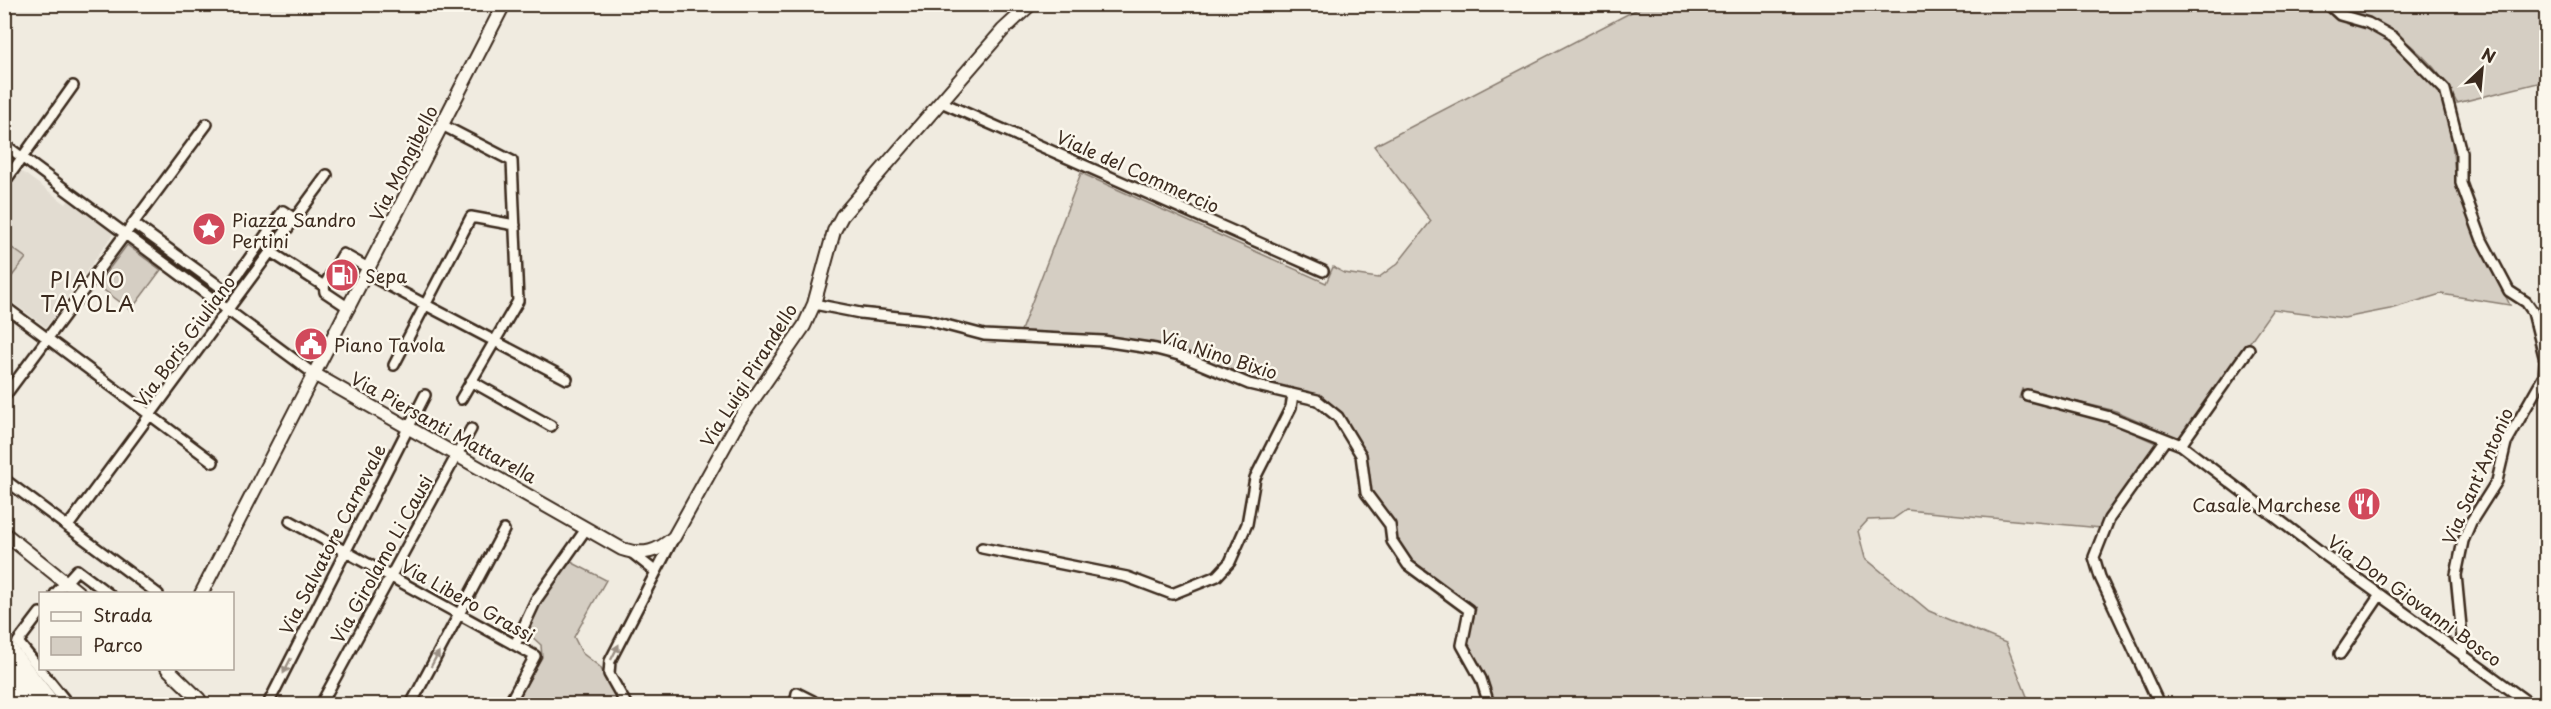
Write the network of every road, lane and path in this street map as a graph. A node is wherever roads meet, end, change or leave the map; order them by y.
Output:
1 (504, 4) edge
2 (1030, 4) edge
3 (2328, 4) edge
4 (73, 86) dead end
5 (941, 102) junction
6 (207, 124) dead end
7 (442, 125) junction
8 (4, 144) edge
9 (23, 157) junction
10 (327, 175) dead end
11 (4, 183) edge
12 (295, 219) junction
13 (134, 224) junction
14 (515, 225) junction
15 (126, 234) junction
16 (271, 252) junction
17 (1323, 271) dead end
18 (368, 272) junction
19 (324, 286) junction
20 (814, 304) junction
21 (425, 305) junction
22 (4, 306) edge
23 (349, 308) junction
24 (228, 309) junction
25 (49, 339) junction
26 (495, 342) junction
27 (2249, 349) dead end
28 (394, 365) dead end
29 (314, 374) junction
30 (567, 379) dead end
31 (471, 381) junction
32 (424, 395) dead end
33 (1293, 395) junction
34 (2027, 395) dead end
35 (4, 397) edge
36 (461, 399) dead end
37 (150, 415) junction
38 (408, 426) junction
39 (551, 426) dead end
40 (471, 429) dead end
41 (2166, 439) junction
42 (2181, 445) junction
43 (457, 453) junction
44 (213, 462) dead end
45 (4, 479) edge
46 (290, 521) dead end
47 (68, 526) junction
48 (586, 529) junction
49 (504, 530) dead end
50 (4, 533) edge
51 (674, 537) junction
52 (982, 548) dead end
53 (344, 551) junction
54 (631, 552) junction
55 (656, 572) junction
56 (390, 576) junction
57 (64, 581) junction
58 (56, 592) edge
59 (78, 592) edge
60 (106, 592) edge
61 (155, 592) edge
62 (202, 592) edge
63 (2380, 596) junction
64 (39, 614) edge
65 (459, 614) junction
66 (11, 642) edge
67 (514, 645) junction
68 (2340, 654) dead end
69 (2464, 658) junction
70 (4, 661) edge
71 (168, 670) edge
72 (182, 670) edge
73 (4, 675) edge
74 (813, 701) dead end
75 (201, 702) edge
76 (272, 702) edge
77 (20, 705) edge
78 (38, 705) edge
79 (53, 705) edge
80 (68, 705) edge
81 (321, 705) edge
82 (411, 705) edge
83 (509, 705) edge
84 (626, 705) edge
85 (795, 705) edge
86 (1489, 705) edge
87 (2159, 705) edge
88 (2530, 705) edge

1 - 7 street, Via Mongibello
2 - 5 street, Via Luigi Pirandello
3 - 69 street, Via Sant'Antonio
4 - 9 street
5 - 17 street, Viale del Commercio
5 - 20 street, Via Luigi Pirandello
6 - 13 street
7 - 14 street
7 - 18 street, Via Mongibello
8 - 9 street, Via Piersanti Mattarella
9 - 11 street
9 - 15 street, Via Piersanti Mattarella
10 - 12 street, Via Boris Giuliano
12 - 13 street
12 - 16 street, Via Boris Giuliano
13 - 15 street
14 - 21 street
14 - 26 street
15 - 24 street, Via Piersanti Mattarella
15 - 25 street
16 - 19 street
16 - 24 street, Via Boris Giuliano
18 - 19 street
18 - 21 street
18 - 23 street, Via Mongibello
19 - 23 street
20 - 33 street, Via Nino Bixio
20 - 51 street, Via Luigi Pirandello
21 - 26 street
21 - 28 street
22 - 25 street
23 - 29 street, Via Mongibello
24 - 29 street, Via Piersanti Mattarella
24 - 37 street, Via Boris Giuliano
25 - 35 street
25 - 37 street
26 - 30 street
26 - 31 street
27 - 42 street
29 - 38 street, Via Piersanti Mattarella
29 - 62 street, Via Mongibello
31 - 36 street
31 - 39 street
32 - 38 street, Via Salvatore Carnevale
33 - 52 street
33 - 86 street, Via Nino Bixio
34 - 41 street, Via Don Giovanni Bosco
37 - 44 street
37 - 47 street, Via Boris Giuliano
38 - 43 street, Via Piersanti Mattarella
38 - 53 street, Via Salvatore Carnevale
40 - 43 street, Via Girolamo Li Causi
41 - 42 street, Via Don Giovanni Bosco
41 - 87 street
42 - 63 street, Via Don Giovanni Bosco
43 - 48 street, Via Piersanti Mattarella
43 - 56 street, Via Girolamo Li Causi
45 - 47 street
46 - 53 street, Via Libero Grassi
47 - 61 street
48 - 54 street, Via Piersanti Mattarella
48 - 67 street
49 - 65 street
50 - 57 street
51 - 54 street
51 - 55 street, Via Luigi Pirandello
53 - 56 street, Via Libero Grassi
53 -> 76 street, Via Salvatore Carnevale
54 - 55 street
84 -> 55 street, Via Luigi Pirandello
56 - 65 street, Via Libero Grassi
56 - 81 street, Via Girolamo Li Causi
57 - 58 street
57 - 59 street
57 - 60 street
63 - 68 street
63 - 69 street, Via Don Giovanni Bosco
64 - 66 street
65 - 67 street, Via Libero Grassi
82 -> 65 street
66 - 79 main road
66 - 80 street
67 - 83 street, Via Libero Grassi
69 - 88 street, Via Don Giovanni Bosco
70 - 78 main road
71 - 75 street
72 - 75 street
73 - 77 main road
74 - 85 street

